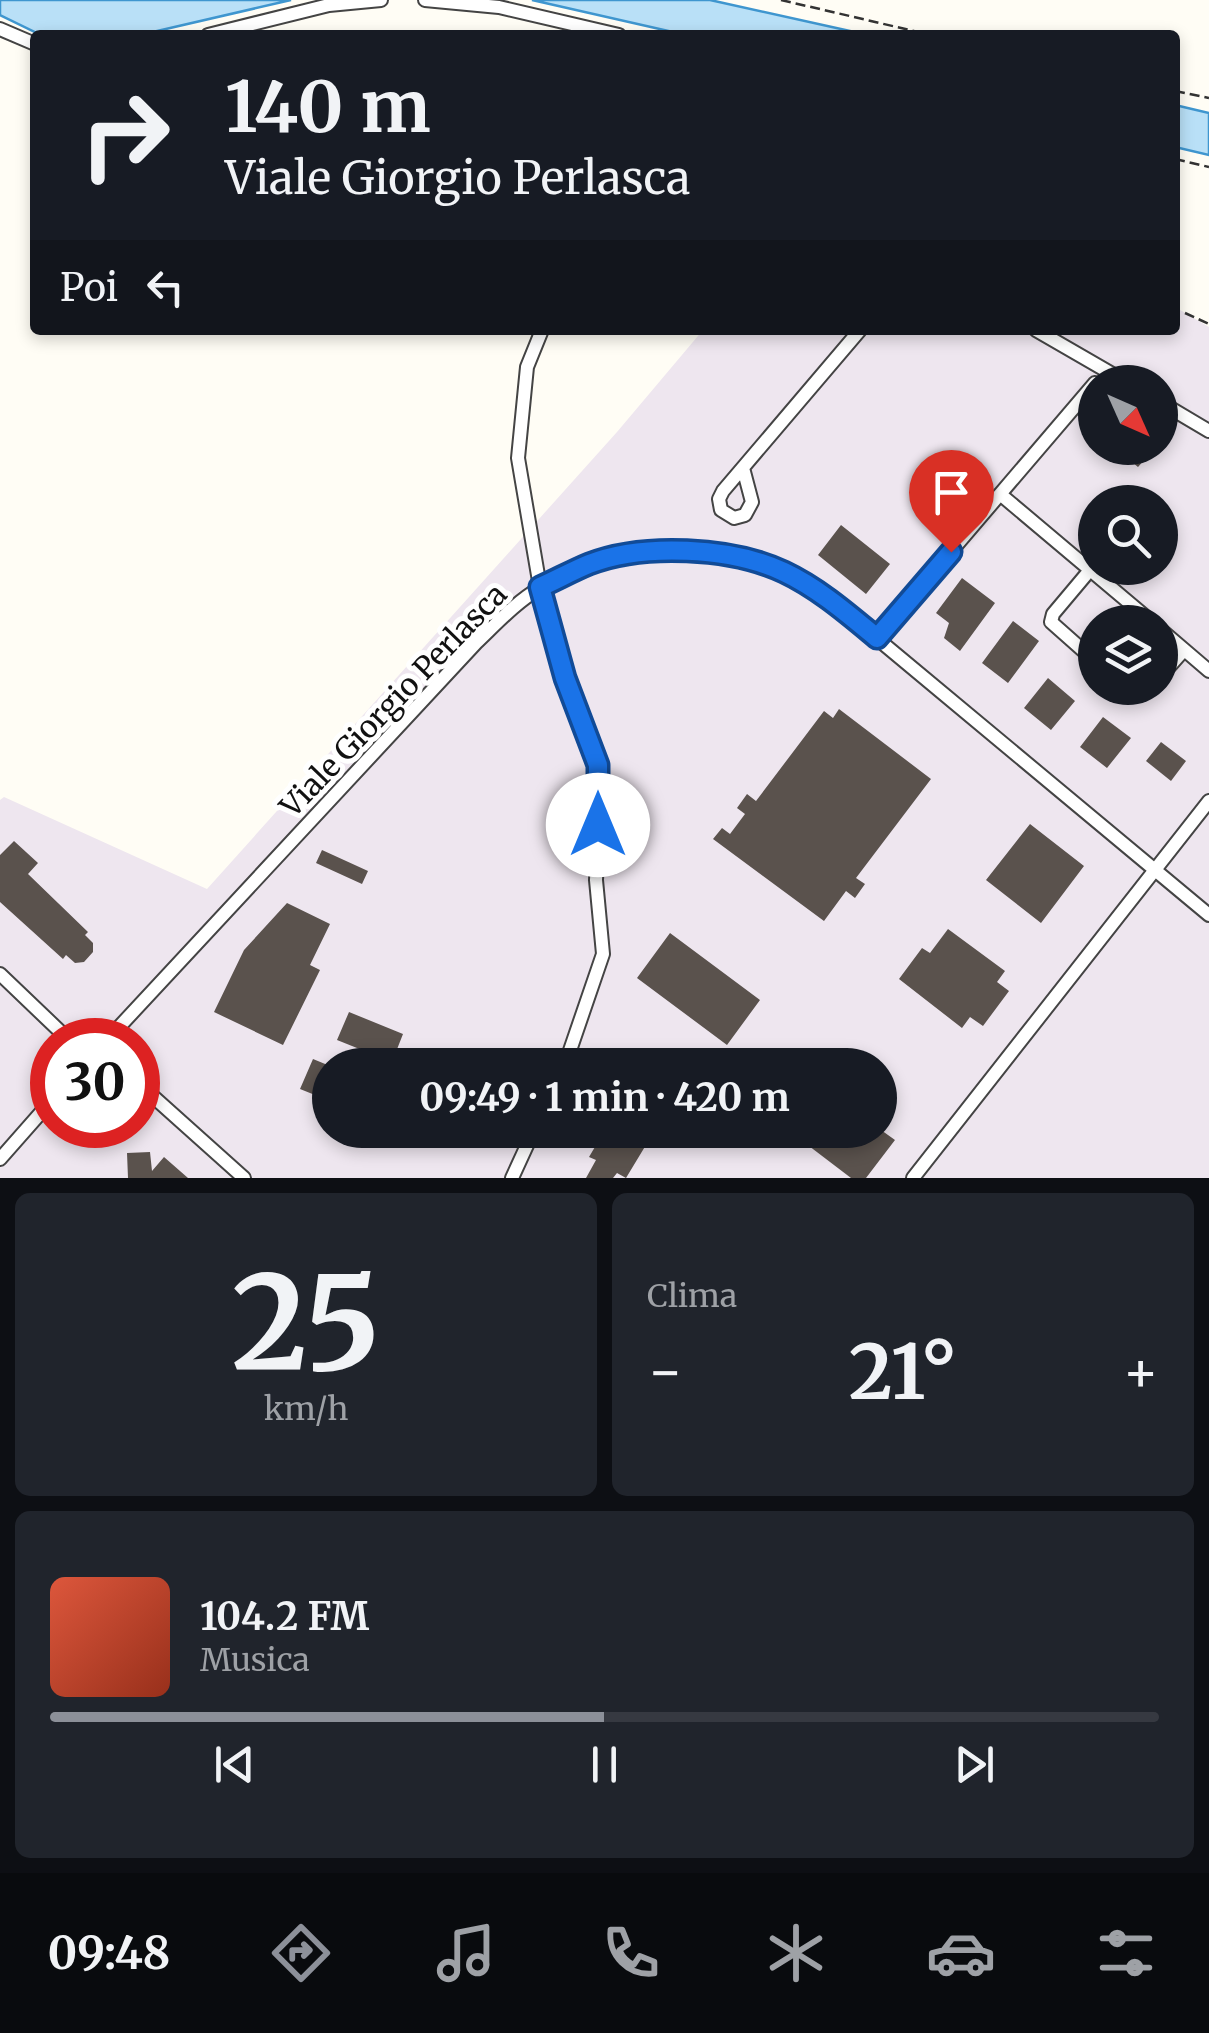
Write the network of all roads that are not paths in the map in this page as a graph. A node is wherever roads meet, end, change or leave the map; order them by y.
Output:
1 (381, 0) edge
2 (425, 0) edge
3 (0, 28) edge
4 (229, 30) edge
5 (598, 30) edge
6 (30, 42) edge
7 (540, 335) edge
8 (856, 335) edge
9 (1045, 335) edge
10 (1096, 365) edge
11 (1078, 403) edge
12 (1178, 413) edge
13 (1209, 431) edge
14 (743, 468) dead end
15 (1000, 494) junction
16 (1078, 560) edge
17 (1078, 584) edge
18 (1108, 585) edge
19 (540, 587) junction
20 (1132, 605) edge
21 (877, 638) junction
22 (1178, 645) edge
23 (1078, 646) edge
24 (1184, 650) junction
25 (1178, 657) edge
26 (1209, 671) edge
27 (1209, 801) edge
28 (1153, 870) junction
29 (1209, 915) edge
30 (0, 974) edge
31 (46, 1018) edge
32 (127, 1018) edge
33 (571, 1048) edge
34 (160, 1103) edge
35 (30, 1125) edge
36 (526, 1148) edge
37 (0, 1158) edge
38 (244, 1178) edge
39 (512, 1178) edge
40 (913, 1178) edge

1 - 4 street
2 - 5 street
3 - 6 street
7 - 19 street
8 - 14 street
9 - 10 street
11 - 15 street
12 - 13 street
15 - 16 street
15 - 21 street
17 - 23 street
18 - 20 street
19 - 21 street, Viale Giorgio Perlasca
19 - 32 street, Viale Giorgio Perlasca
19 - 33 street
21 - 28 street, Viale Giorgio Perlasca
22 - 24 street
24 - 25 street
24 - 26 street
27 - 28 street
28 - 29 street, Viale Giorgio Perlasca
28 - 40 street
30 - 31 street
34 - 38 street
35 - 37 street
36 - 39 street

